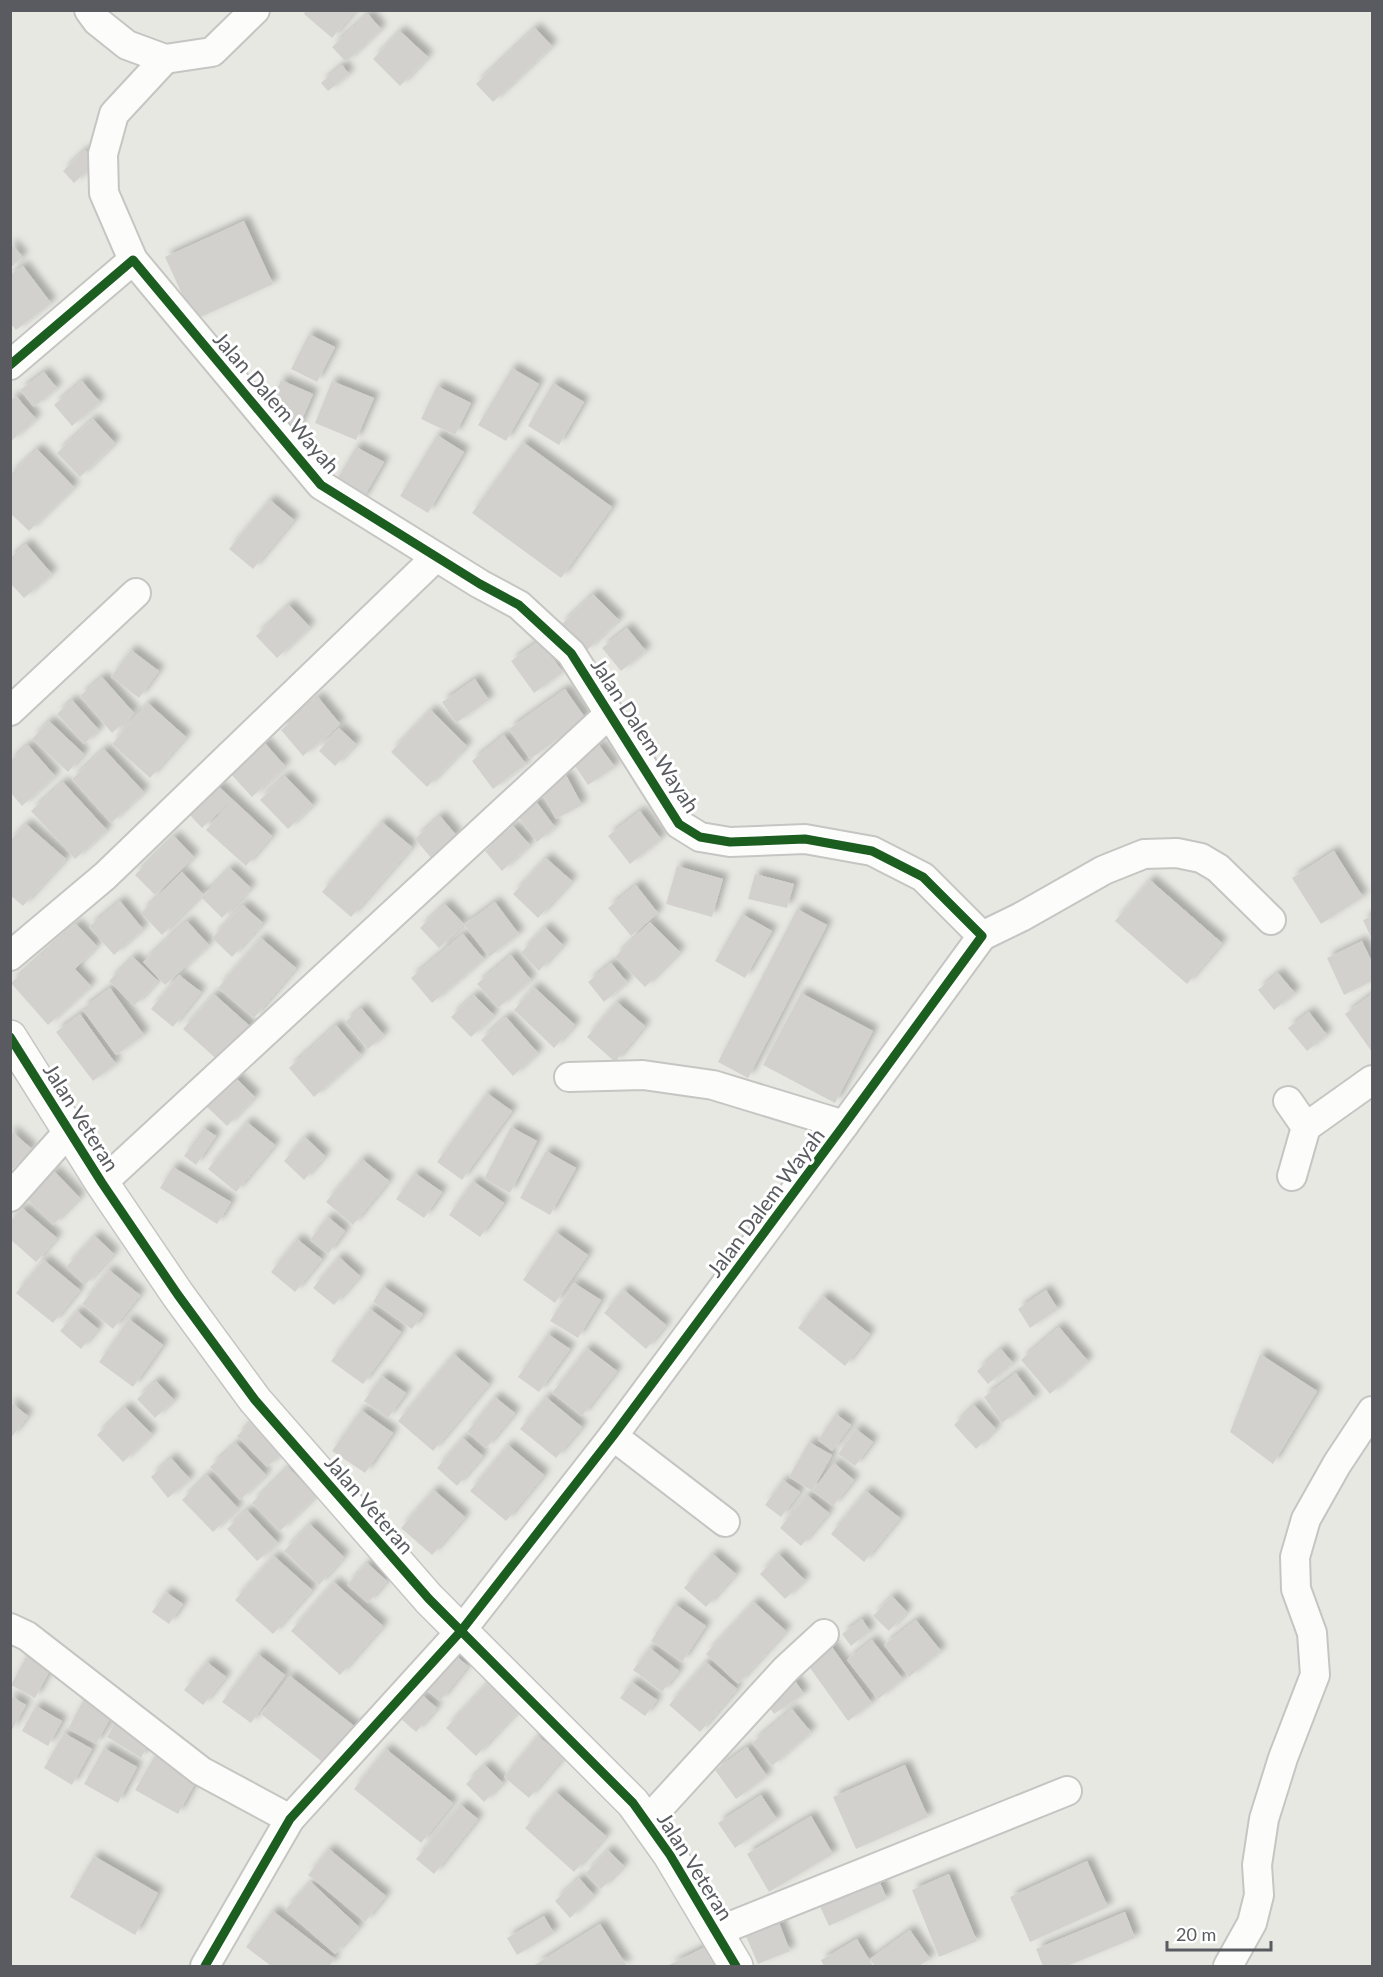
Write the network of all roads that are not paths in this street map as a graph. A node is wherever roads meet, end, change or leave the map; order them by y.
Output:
1 (89, 10) edge
2 (255, 10) edge
3 (165, 58) junction
4 (133, 260) junction
5 (10, 365) edge
6 (436, 557) junction
7 (136, 593) dead end
8 (10, 711) edge
9 (609, 715) junction
10 (1271, 920) dead end
11 (982, 936) junction
12 (10, 956) edge
13 (10, 1037) edge
14 (569, 1077) dead end
15 (1372, 1080) edge
16 (1288, 1101) dead end
17 (844, 1125) junction
18 (1306, 1127) junction
19 (69, 1131) junction
20 (1293, 1176) dead end
21 (102, 1183) junction
22 (10, 1197) edge
23 (1372, 1411) edge
24 (613, 1436) junction
25 (725, 1522) dead end
26 (10, 1628) edge
27 (461, 1631) junction
28 (824, 1634) dead end
29 (1067, 1791) dead end
30 (290, 1819) junction
31 (647, 1821) junction
32 (716, 1932) junction
33 (204, 1966) edge
34 (736, 1966) edge
35 (1228, 1966) edge

1 - 3 street
2 - 3 street
3 - 4 street, Jalan Dalem Wayah
4 - 5 street
4 - 6 street, Jalan Dalem Wayah
6 - 9 street, Jalan Dalem Wayah
6 - 12 street
7 - 8 street
9 - 11 street, Jalan Dalem Wayah
9 - 21 street
10 - 11 street
11 - 17 street, Jalan Dalem Wayah
13 - 19 street, Jalan Veteran
14 - 17 street
15 - 18 street
16 - 18 street
17 - 24 street, Jalan Dalem Wayah
18 - 20 street
19 - 21 street, Jalan Veteran
19 - 22 street
21 - 27 street, Jalan Veteran
23 - 35 street
24 - 25 street
24 - 27 street, Jalan Dalem Wayah
26 - 30 street
27 - 30 street, Jalan Dalem Wayah
27 - 31 street, Jalan Veteran
28 - 31 street
29 - 32 street
30 - 33 street, Jalan Dalem Wayah
31 - 32 street, Jalan Veteran
32 - 34 street, Jalan Veteran

